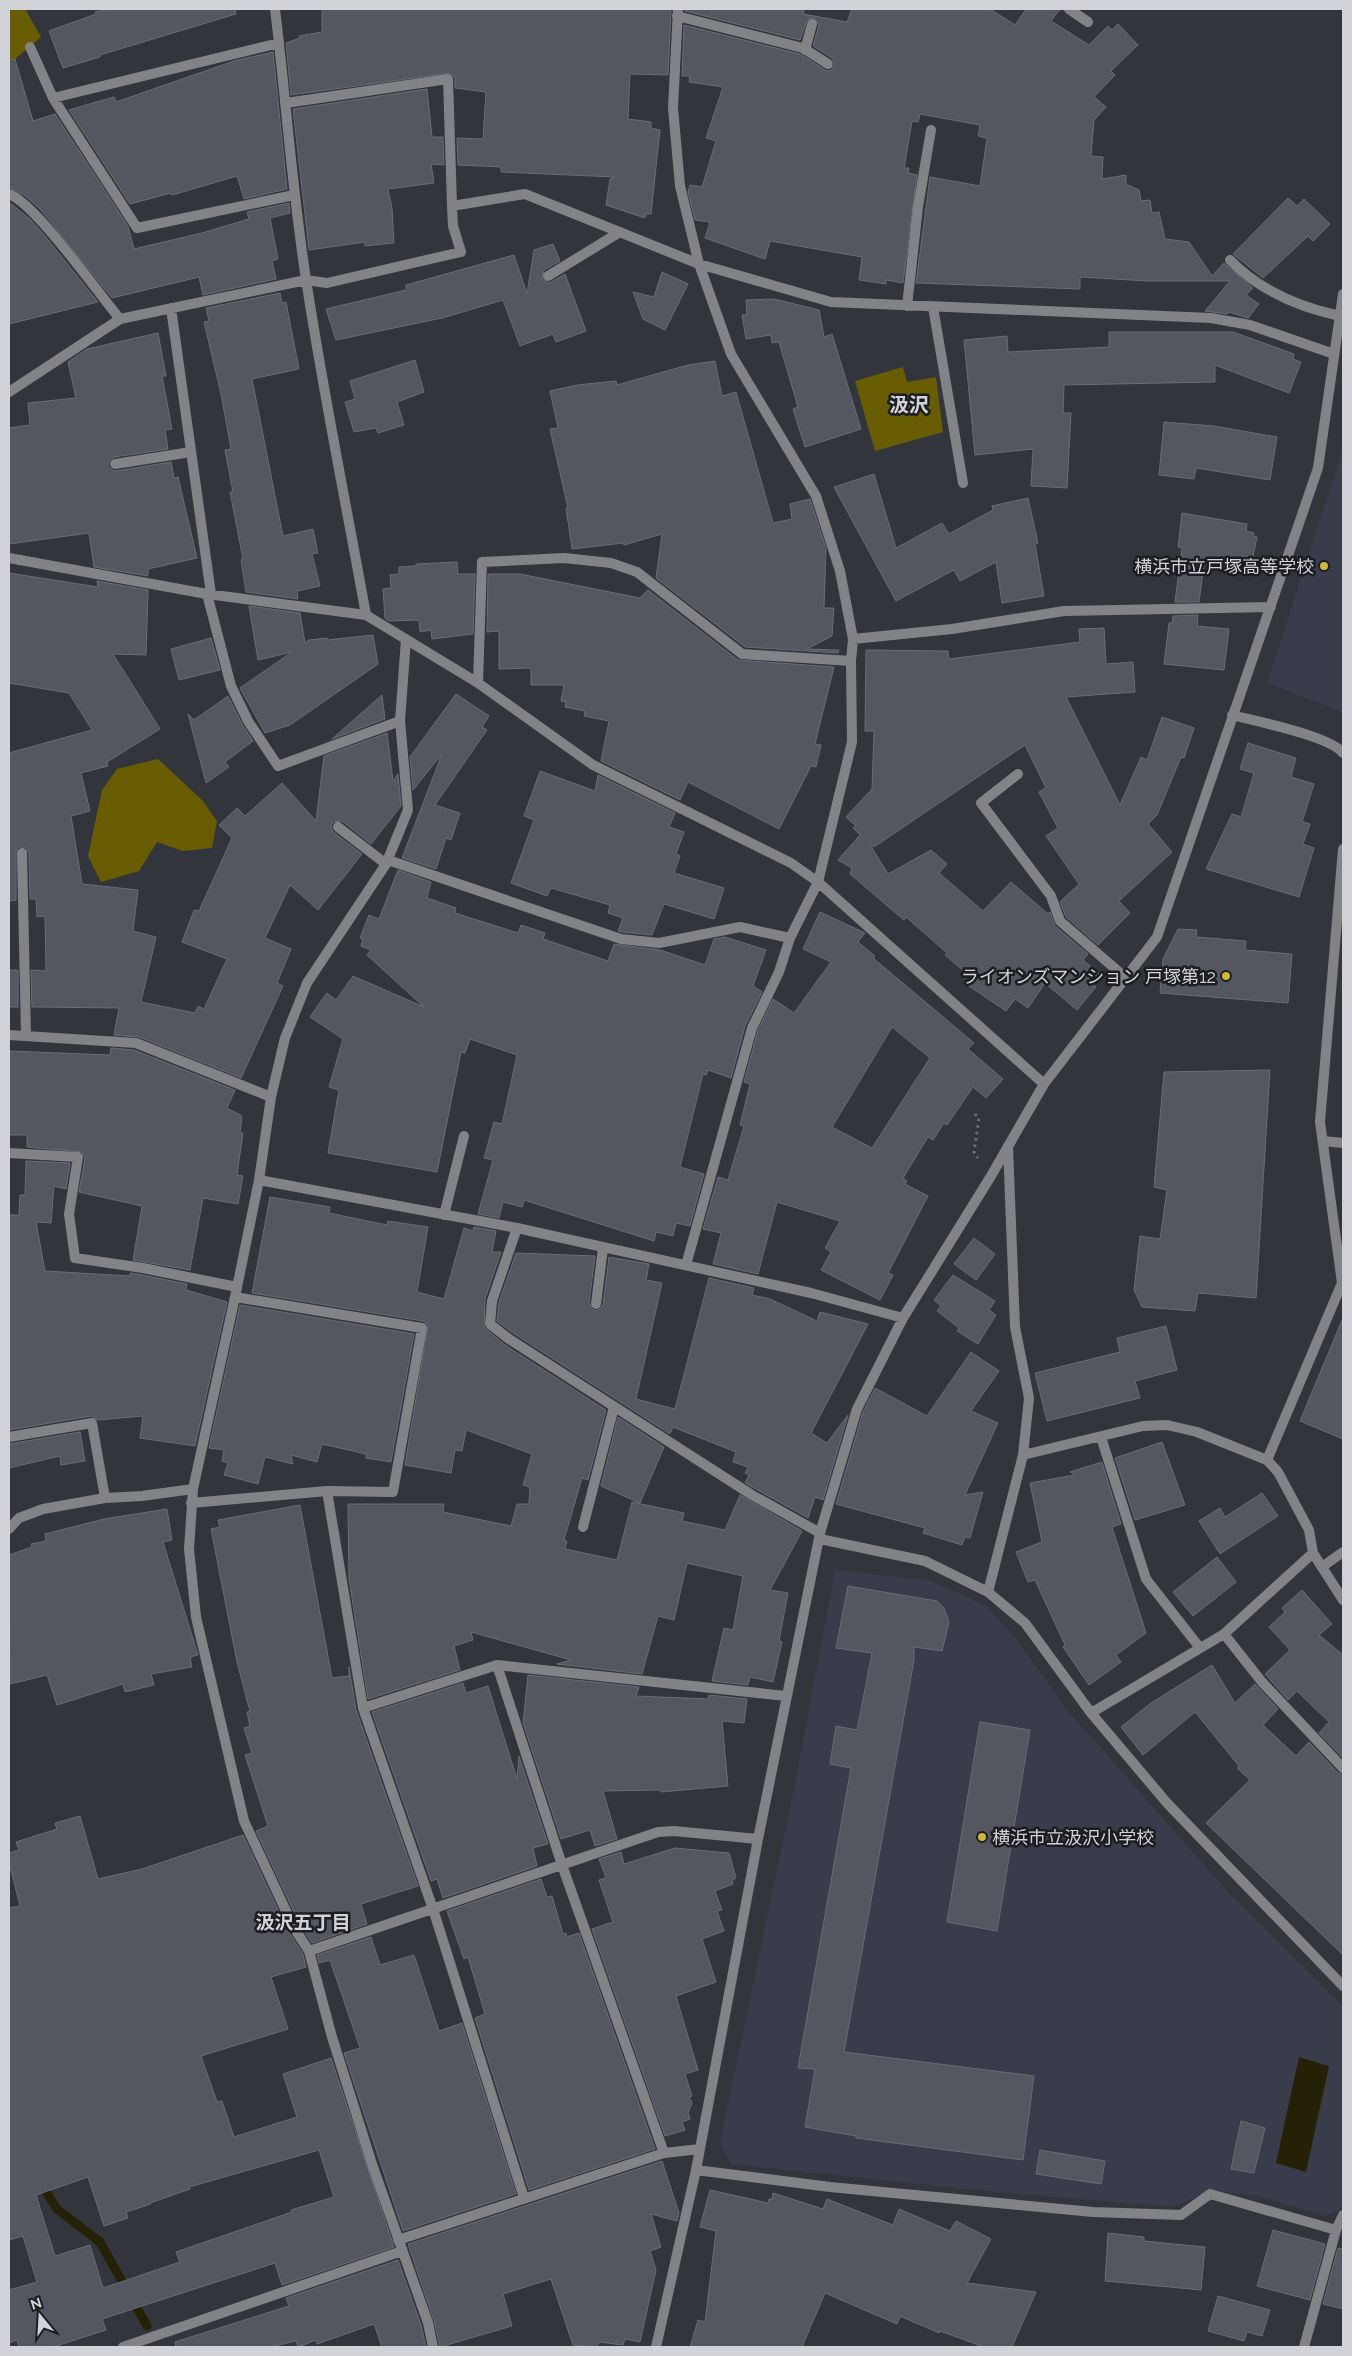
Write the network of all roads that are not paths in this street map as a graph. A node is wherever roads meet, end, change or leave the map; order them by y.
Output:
1 (275, 9) edge
2 (1069, 9) edge
3 (678, 12) edge
4 (1088, 22) dead end
5 (812, 24) dead end
6 (279, 43) junction
7 (30, 48) dead end
8 (805, 50) junction
9 (828, 64) dead end
10 (53, 98) junction
11 (286, 103) junction
12 (931, 130) dead end
13 (9, 194) edge
14 (294, 195) junction
15 (452, 206) junction
16 (620, 232) junction
17 (1230, 260) dead end
18 (699, 264) junction
19 (548, 276) dead end
20 (306, 280) junction
21 (1343, 294) edge
22 (907, 306) junction
23 (934, 307) junction
24 (171, 308) junction
25 (1340, 316) junction
26 (120, 319) junction
27 (1334, 354) junction
28 (9, 392) edge
29 (191, 452) junction
30 (115, 464) dead end
31 (963, 483) dead end
32 (9, 558) edge
33 (209, 594) junction
34 (1271, 607) junction
35 (366, 615) junction
36 (406, 639) junction
37 (853, 639) junction
38 (851, 661) junction
39 (478, 684) junction
40 (1232, 715) junction
41 (400, 721) junction
42 (1343, 753) edge
43 (1018, 774) dead end
44 (338, 827) dead end
45 (1343, 849) edge
46 (22, 853) dead end
47 (387, 862) junction
48 (818, 882) junction
49 (790, 938) junction
50 (1126, 978) junction
51 (9, 1035) edge
52 (26, 1035) junction
53 (1044, 1084) junction
54 (271, 1097) junction
55 (464, 1136) dead end
56 (1322, 1141) junction
57 (1343, 1143) edge
58 (1008, 1145) junction
59 (9, 1153) edge
60 (259, 1180) junction
61 (444, 1215) junction
62 (517, 1228) junction
63 (603, 1248) junction
64 (686, 1265) junction
65 (1343, 1283) edge
66 (236, 1292) junction
67 (596, 1304) dead end
68 (903, 1318) junction
69 (614, 1406) junction
70 (9, 1437) edge
71 (1101, 1437) junction
72 (1023, 1455) junction
73 (1267, 1460) junction
74 (193, 1489) junction
75 (326, 1491) junction
76 (105, 1498) junction
77 (192, 1503) junction
78 (583, 1526) dead end
79 (9, 1529) edge
80 (820, 1536) junction
81 (1343, 1552) edge
82 (1313, 1553) junction
83 (1322, 1567) junction
84 (988, 1592) junction
85 (1343, 1600) edge
86 (1224, 1634) junction
87 (1200, 1648) junction
88 (497, 1665) junction
89 (786, 1696) junction
90 (363, 1708) junction
91 (1091, 1713) junction
92 (1343, 1768) edge
93 (758, 1839) junction
94 (562, 1865) junction
95 (433, 1909) junction
96 (309, 1951) junction
97 (1343, 1986) edge
98 (700, 2149) junction
99 (664, 2152) junction
100 (696, 2170) junction
101 (524, 2198) junction
102 (1343, 2215) edge
103 (1336, 2230) junction
104 (398, 2240) junction
105 (402, 2251) junction
106 (123, 2347) edge
107 (433, 2347) edge
108 (656, 2347) edge
109 (1304, 2347) edge

1 - 6 street
2 - 4 street
3 - 8 street
3 - 18 street
5 - 8 street
6 - 10 street
6 - 11 street
7 - 10 street
8 - 9 street
10 - 14 street
11 - 14 street
11 - 15 street
12 - 22 street
13 - 26 street
14 - 20 street
15 - 16 street
15 - 20 street
16 - 18 street
16 - 19 street
17 - 25 street
18 - 22 street
18 - 37 street
20 - 24 street
20 - 35 street
21 - 25 street
22 - 23 street
23 - 27 street
23 - 31 street
24 - 26 street
24 - 29 street
25 - 27 street
26 - 28 street
27 - 34 street
29 - 30 street
29 - 33 street
32 - 33 street
33 - 35 street
33 - 41 street
34 - 37 street
34 - 40 street
35 - 36 street
36 - 39 street
36 - 41 street
37 - 38 street
38 - 39 street
38 - 48 street
39 - 48 street
40 - 42 street
40 - 50 street
41 - 47 street
43 - 50 street
44 - 47 street
45 - 56 street
46 - 52 street
47 - 49 street
47 - 54 street
48 - 49 street
48 - 53 street
49 - 64 street
50 - 53 street
51 - 52 street
52 - 54 street
53 - 58 street
54 - 60 street
55 - 61 street
56 - 57 street
56 - 65 street
58 - 68 street
58 - 72 street
59 - 66 street
60 - 61 street
60 - 66 street
61 - 62 street
62 - 63 street
62 - 69 street
63 - 64 street
63 - 67 street
64 - 68 street
65 - 73 street
66 - 74 street
66 - 75 street
68 - 80 street
69 - 78 street
69 - 80 street
70 - 76 street
71 - 72 street
71 - 73 street
71 - 87 street
72 - 84 street
73 - 82 street
74 - 76 street
74 - 77 street
75 - 77 street
75 - 90 street
76 - 79 street
77 - 96 street
80 - 84 street
80 - 89 street
81 - 83 street
82 - 83 street
82 - 86 street
83 - 85 street
84 - 91 street
86 - 87 street
86 - 92 street
87 - 91 street
88 - 89 street
88 - 90 street
88 - 94 street
89 - 93 street
90 - 95 street
91 - 97 street
93 - 94 street
93 - 98 street
94 - 95 street
94 - 99 street
95 - 96 street
95 - 101 street
96 - 104 street
98 - 99 street
98 - 100 street
99 - 101 street
100 - 103 street
100 - 108 street
101 - 104 street
102 - 103 street
103 - 109 street
104 - 105 street
105 - 106 street
105 - 107 street

